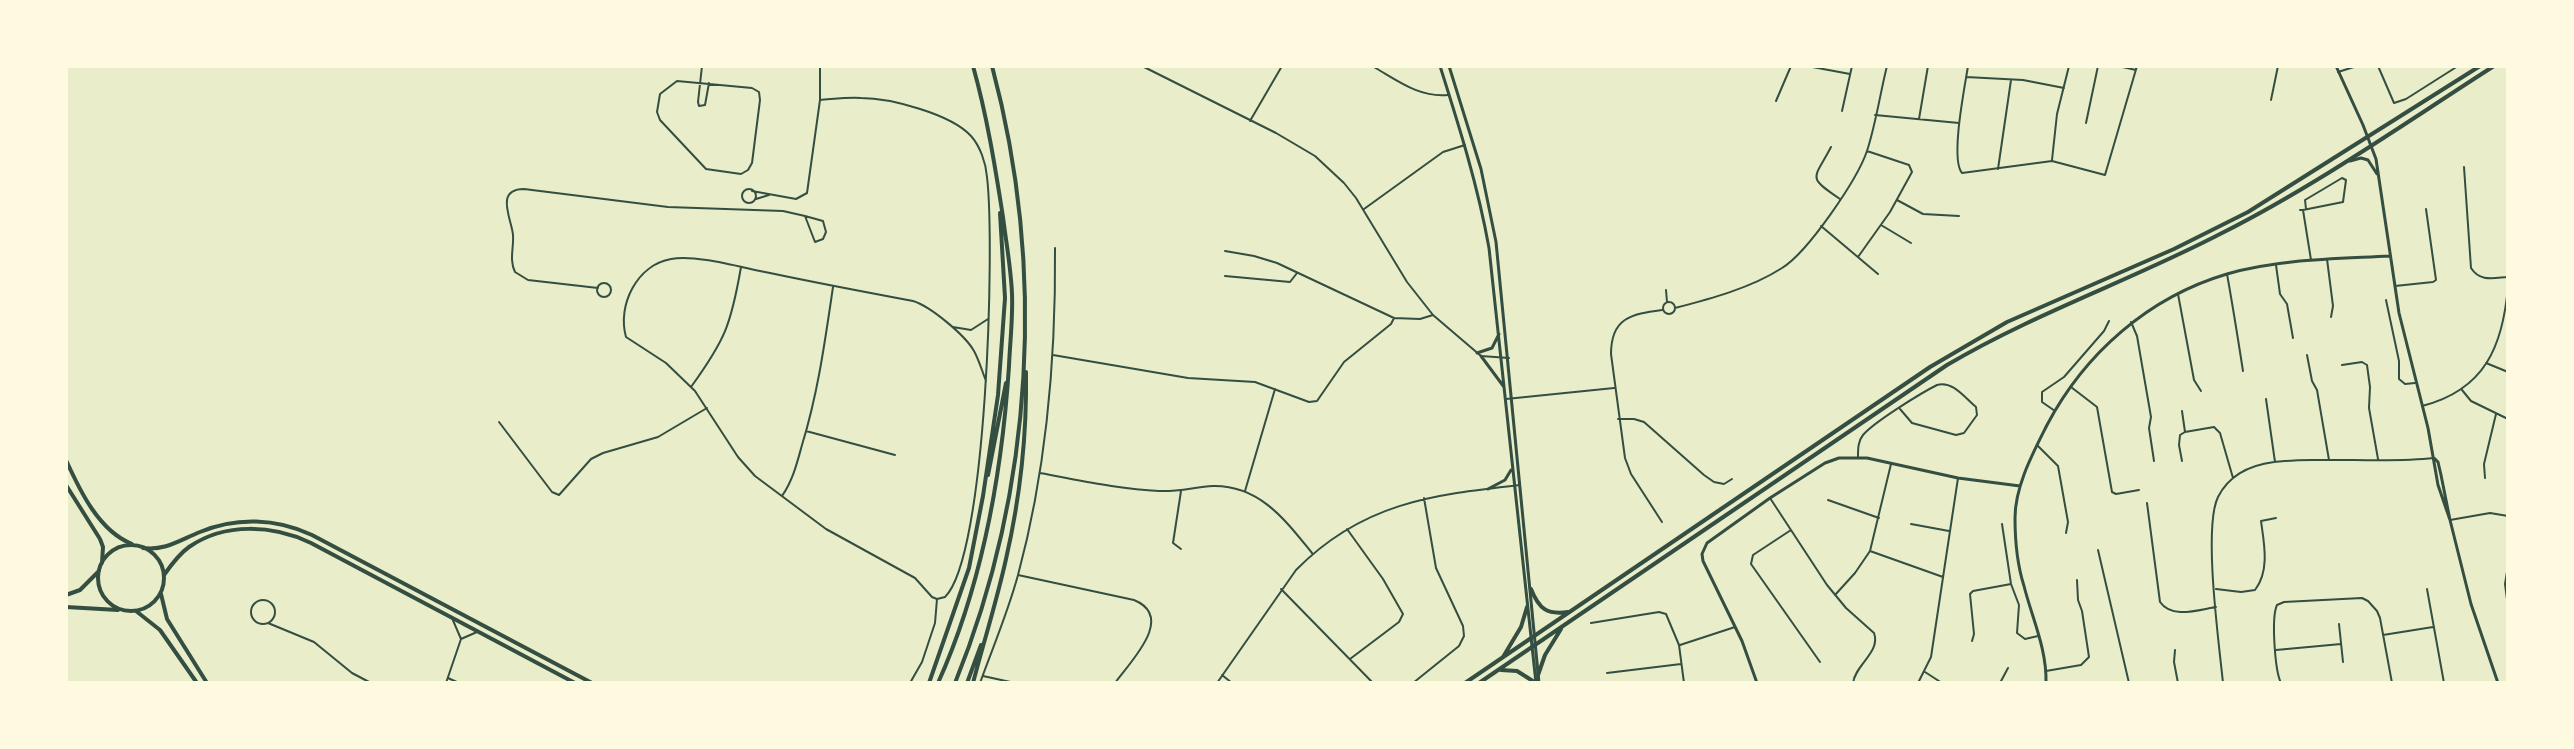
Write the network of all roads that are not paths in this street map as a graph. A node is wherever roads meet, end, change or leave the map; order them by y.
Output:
1 (702, 66) edge
2 (820, 66) edge
3 (973, 66) edge
4 (992, 66) edge
5 (1142, 66) edge
6 (1282, 66) edge
7 (1372, 66) edge
8 (1440, 66) edge
9 (1449, 66) edge
10 (1791, 66) edge
11 (1807, 66) edge
12 (1852, 66) edge
13 (1887, 66) edge
14 (1928, 66) edge
15 (1968, 66) edge
16 (2069, 66) edge
17 (2097, 66) edge
18 (2118, 66) edge
19 (2278, 66) edge
20 (2336, 66) edge
21 (2357, 66) edge
22 (2378, 66) edge
23 (2458, 66) edge
24 (2480, 66) edge
25 (2494, 66) edge
26 (2137, 68) edge
27 (2338, 72) junction
28 (1850, 74) junction
29 (1966, 77) junction
30 (2011, 80) junction
31 (700, 82) junction
32 (709, 83) junction
33 (2064, 88) junction
34 (1449, 95) junction
35 (820, 100) junction
36 (2271, 100) dead end
37 (1776, 101) dead end
38 (1842, 111) dead end
39 (1875, 115) junction
40 (1919, 120) junction
41 (1251, 121) junction
42 (1959, 123) junction
43 (2086, 123) dead end
44 (2368, 135) junction
45 (2371, 144) junction
46 (1465, 145) junction
47 (1831, 147) dead end
48 (1867, 150) junction
49 (2052, 161) junction
50 (2338, 166) junction
51 (2464, 167) dead end
52 (1998, 169) junction
53 (2379, 179) junction
54 (752, 190) junction
55 (769, 195) junction
56 (756, 199) junction
57 (1000, 200) junction
58 (1841, 200) junction
59 (1898, 200) junction
60 (748, 203) junction
61 (2426, 208) dead end
62 (747, 209) junction
63 (1364, 209) junction
64 (2303, 210) junction
65 (805, 216) junction
66 (1959, 216) dead end
67 (1881, 225) junction
68 (1821, 226) junction
69 (1911, 243) dead end
70 (1055, 248) dead end
71 (1225, 251) dead end
72 (2390, 256) junction
73 (1858, 257) junction
74 (2326, 259) junction
75 (2312, 260) junction
76 (2276, 265) junction
77 (741, 267) junction
78 (1298, 273) junction
79 (1878, 274) dead end
80 (2227, 274) junction
81 (1225, 276) dead end
82 (2508, 277) edge
83 (2394, 286) junction
84 (2508, 286) edge
85 (833, 287) junction
86 (598, 288) junction
87 (1666, 291) dead end
88 (2178, 294) junction
89 (2386, 300) dead end
90 (1667, 302) junction
91 (1675, 308) junction
92 (1662, 310) junction
93 (1433, 315) junction
94 (2331, 317) dead end
95 (989, 318) junction
96 (1394, 318) junction
97 (2109, 321) dead end
98 (2131, 322) junction
99 (950, 326) junction
100 (2503, 327) junction
101 (2508, 328) edge
102 (1499, 332) junction
103 (2293, 338) dead end
104 (1026, 347) junction
105 (2307, 354) dead end
106 (1053, 355) junction
107 (1479, 355) junction
108 (1502, 358) junction
109 (1509, 358) junction
110 (2486, 363) junction
111 (2342, 365) dead end
112 (1009, 367) junction
113 (2243, 371) dead end
114 (2508, 372) edge
115 (986, 381) junction
116 (2415, 383) junction
117 (691, 387) junction
118 (2070, 387) junction
119 (1275, 388) junction
120 (1505, 388) junction
121 (1614, 388) junction
122 (2462, 390) junction
123 (2201, 391) dead end
124 (1513, 398) junction
125 (1506, 399) junction
126 (2266, 399) dead end
127 (2422, 406) junction
128 (707, 408) junction
129 (1900, 409) junction
130 (2055, 411) junction
131 (2182, 411) dead end
132 (2496, 414) junction
133 (1618, 419) junction
134 (2508, 419) edge
135 (499, 422) dead end
136 (806, 431) junction
137 (2185, 432) junction
138 (2037, 445) junction
139 (895, 455) dead end
140 (1858, 457) junction
141 (2434, 458) junction
142 (2378, 459) junction
143 (66, 460) edge
144 (2329, 460) junction
145 (2154, 461) dead end
146 (2182, 461) dead end
147 (2275, 462) junction
148 (1891, 464) junction
149 (1512, 468) junction
150 (1040, 473) junction
151 (1958, 478) junction
152 (2233, 478) junction
153 (2485, 478) dead end
154 (1732, 479) dead end
155 (66, 485) edge
156 (1520, 485) junction
157 (1514, 486) junction
158 (2020, 486) junction
159 (1488, 489) junction
160 (2139, 490) dead end
161 (1182, 491) junction
162 (1245, 491) junction
163 (782, 496) junction
164 (983, 496) junction
165 (1425, 498) junction
166 (1770, 498) junction
167 (1828, 500) dead end
168 (2147, 503) dead end
169 (2508, 516) edge
170 (1879, 518) junction
171 (2276, 518) dead end
172 (2450, 519) junction
173 (1662, 522) dead end
174 (1911, 524) dead end
175 (2002, 524) dead end
176 (1347, 529) junction
177 (1791, 530) junction
178 (1950, 532) junction
179 (2066, 533) dead end
180 (137, 546) junction
181 (143, 548) junction
182 (1181, 549) dead end
183 (1870, 550) junction
184 (2098, 550) dead end
185 (1312, 554) junction
186 (102, 563) junction
187 (2508, 566) edge
188 (99, 571) junction
189 (2507, 572) edge
190 (164, 575) junction
191 (1018, 576) junction
192 (1943, 577) junction
193 (2077, 580) dead end
194 (2011, 584) junction
195 (1531, 589) junction
196 (2215, 589) junction
197 (2427, 589) dead end
198 (1281, 590) junction
199 (161, 593) junction
200 (66, 595) edge
201 (1835, 595) junction
202 (937, 599) junction
203 (66, 607) edge
204 (1527, 607) junction
205 (2216, 607) junction
206 (2508, 607) edge
207 (122, 610) junction
208 (136, 611) junction
209 (1570, 612) junction
210 (452, 618) junction
211 (268, 623) junction
212 (1591, 623) dead end
213 (2339, 624) dead end
214 (988, 625) junction
215 (1563, 626) junction
216 (1735, 627) junction
217 (2434, 627) junction
218 (478, 632) junction
219 (2383, 635) junction
220 (2039, 636) junction
221 (1532, 638) junction
222 (461, 639) junction
223 (1972, 641) dead end
224 (2341, 644) junction
225 (1679, 645) junction
226 (1533, 646) junction
227 (2175, 650) dead end
228 (2276, 650) junction
229 (1350, 659) junction
230 (1501, 660) junction
231 (1820, 662) dead end
232 (2343, 662) dead end
233 (1681, 664) junction
234 (2008, 668) dead end
235 (1499, 670) junction
236 (2046, 671) junction
237 (1925, 672) junction
238 (1607, 673) dead end
239 (1222, 675) junction
240 (1538, 675) junction
241 (983, 676) junction
242 (448, 678) junction
243 (1218, 681) edge
244 (197, 683) edge
245 (207, 683) edge
246 (371, 683) edge
247 (446, 683) edge
248 (459, 683) edge
249 (575, 683) edge
250 (592, 683) edge
251 (910, 683) edge
252 (929, 683) edge
253 (938, 683) edge
254 (955, 683) edge
255 (967, 683) edge
256 (974, 683) edge
257 (980, 683) edge
258 (1015, 683) edge
259 (1115, 683) edge
260 (1222, 683) edge
261 (1232, 683) edge
262 (1373, 683) edge
263 (1413, 683) edge
264 (1466, 683) edge
265 (1479, 683) edge
266 (1537, 683) edge
267 (1684, 683) edge
268 (1757, 683) edge
269 (1853, 683) edge
270 (1918, 683) edge
271 (1942, 683) edge
272 (2000, 683) edge
273 (2046, 683) edge
274 (2129, 683) edge
275 (2178, 683) edge
276 (2223, 683) edge
277 (2281, 683) edge
278 (2392, 683) edge
279 (2444, 683) edge
280 (2498, 683) edge

1 - 31 street
2 - 35 street
3 - 57 main road
4 - 104 main road
5 - 41 street
6 - 41 street
7 - 34 street
8 - 34 street
9 - 109 street
10 - 37 street
11 - 28 street
12 - 28 street
13 - 39 street
14 - 40 street
15 - 29 street
16 - 33 street
17 - 43 street
18 - 26 street
19 - 36 street
20 - 27 street
21 - 27 street
22 - 23 street
24 - 44 main road
25 - 45 main road
26 - 49 street
27 - 44 street
28 - 38 street
29 - 30 street
29 - 42 street
30 - 33 street
30 - 52 street
31 - 32 street
31 - 32 street
31 - 32 street
33 - 49 street
34 - 46 street
35 - 55 street
35 - 95 street
39 - 40 street
39 - 48 street
40 - 42 street
41 - 63 street
42 - 52 street
44 - 45 street
44 - 209 main road
45 - 50 main road
45 - 53 street
46 - 63 street
46 - 102 street
47 - 58 street
48 - 58 street
48 - 59 street
49 - 52 street
50 - 53 street
50 - 215 main road
51 - 82 street
53 - 72 street
54 - 55 street
54 - 56 street
54 - 60 street
55 - 56 street
56 - 60 street
57 - 112 main road
57 - 164 main road
58 - 68 street
59 - 66 street
59 - 67 street
60 - 62 street
61 - 83 street
62 - 65 street
62 - 86 street
63 - 93 street
64 - 64 street
64 - 75 street
65 - 65 street
67 - 69 street
67 - 73 street
68 - 73 street
68 - 91 street
70 - 106 street
71 - 78 street
72 - 74 street
72 - 83 street
73 - 79 street
74 - 75 street
74 - 94 street
75 - 76 street
76 - 80 street
76 - 103 street
77 - 85 street
77 - 117 street
77 - 117 street
78 - 81 street
78 - 96 street
80 - 88 street
80 - 113 street
83 - 116 street
84 - 100 street
85 - 99 street
85 - 136 street
86 - 86 street
87 - 90 street
88 - 98 street
88 - 123 street
89 - 116 street
90 - 91 street
90 - 92 street
91 - 92 street
92 - 121 street
93 - 96 street
93 - 107 street
95 - 99 street
95 - 115 street
96 - 119 street
97 - 130 street
98 - 118 street
98 - 145 street
99 - 115 street
100 - 101 street
100 - 110 street
102 - 107 street
102 - 108 street
104 - 214 main road
104 - 254 main road
105 - 144 street
106 - 119 street
106 - 150 street
107 - 108 street
107 - 120 street
108 - 109 street
108 - 120 street
109 - 124 street
110 - 114 street
110 - 122 street
111 - 142 street
112 - 164 main road
112 - 253 main road
115 - 202 street
116 - 127 street
117 - 128 street
118 - 130 street
118 - 160 street
119 - 162 street
120 - 125 street
121 - 124 street
121 - 133 street
122 - 127 street
122 - 132 street
124 - 125 street
124 - 156 street
125 - 149 street
126 - 147 street
127 - 141 street
128 - 135 street
128 - 163 street
129 - 129 street
129 - 140 street
130 - 138 street
131 - 137 street
132 - 134 street
132 - 153 street
133 - 154 street
133 - 173 street
136 - 139 street
136 - 163 street
137 - 146 street
137 - 152 street
138 - 158 street
138 - 179 street
140 - 148 street
140 - 166 street
141 - 142 street
141 - 172 street
142 - 144 street
143 - 180 main road
144 - 147 street
147 - 152 street
148 - 151 street
148 - 170 street
149 - 157 street
149 - 159 street
150 - 161 street
150 - 191 street
151 - 158 street
151 - 178 street
152 - 196 street
155 - 186 main road
156 - 157 street
156 - 195 street
157 - 159 street
157 - 204 street
158 - 220 street
159 - 165 street
161 - 162 street
161 - 182 street
162 - 185 street
163 - 202 street
164 - 252 main road
165 - 176 street
165 - 263 street
166 - 177 street
166 - 216 street
167 - 170 street
168 - 205 street
169 - 172 street
170 - 183 street
171 - 196 street
172 - 280 street
174 - 178 street
175 - 194 street
176 - 185 street
176 - 229 street
177 - 201 street
177 - 231 street
178 - 192 street
180 - 181 main road
180 - 186 main road
181 - 190 main road
181 - 250 main road
183 - 192 street
183 - 201 street
184 - 274 street
185 - 198 street
186 - 188 main road
187 - 189 street
188 - 200 main road
188 - 207 main road
189 - 206 street
190 - 199 main road
190 - 210 main road
191 - 241 street
191 - 259 street
192 - 237 street
193 - 236 street
194 - 220 street
194 - 223 street
195 - 209 main road
195 - 221 street
196 - 205 street
197 - 217 street
198 - 229 street
198 - 239 street
199 - 208 main road
199 - 245 main road
201 - 269 street
202 - 251 street
203 - 207 main road
204 - 221 street
204 - 230 main road
205 - 276 street
207 - 208 main road
208 - 244 main road
209 - 221 main road
210 - 218 main road
210 - 222 street
211 - 211 street
211 - 246 street
212 - 225 street
213 - 224 street
214 - 255 main road
214 - 256 main road
215 - 226 main road
215 - 240 main road
216 - 225 street
216 - 268 street
217 - 219 street
217 - 279 street
218 - 222 street
218 - 249 main road
219 - 228 street
219 - 278 street
220 - 236 street
221 - 226 street
221 - 230 main road
222 - 242 street
224 - 228 street
224 - 232 street
225 - 233 street
226 - 235 main road
226 - 240 street
226 - 266 street
227 - 275 street
228 - 277 street
229 - 262 street
230 - 264 main road
233 - 238 street
233 - 267 street
234 - 272 street
235 - 265 main road
235 - 266 main road
236 - 273 street
237 - 270 street
237 - 271 street
239 - 243 street
239 - 261 street
240 - 266 street
241 - 257 street
241 - 258 street
242 - 247 street
242 - 248 street
243 - 260 street

